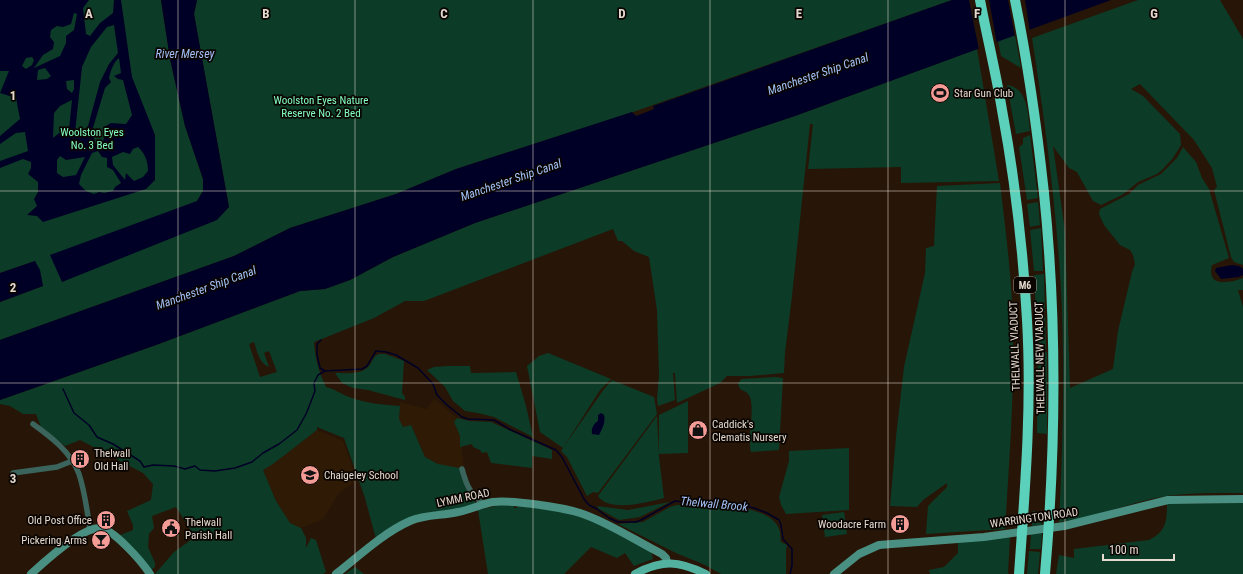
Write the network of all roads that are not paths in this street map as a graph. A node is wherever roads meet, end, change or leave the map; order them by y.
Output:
1 (980, 0) edge
2 (1015, 0) edge
3 (33, 424) dead end
4 (72, 461) junction
5 (462, 469) dead end
6 (13, 473) dead end
7 (1243, 499) edge
8 (483, 504) junction
9 (90, 529) junction
10 (651, 549) junction
11 (667, 563) junction
12 (656, 565) junction
13 (31, 574) edge
14 (150, 574) edge
15 (336, 574) edge
16 (635, 574) edge
17 (706, 574) edge
18 (834, 574) edge
19 (1019, 574) edge
20 (1045, 574) edge

1 - 19 highway, THELWALL VIADUCT / M6, bridge
2 - 20 highway, THELWALL NEW VIADUCT / M6, bridge
3 - 4 street
4 - 6 street
4 - 9 street
5 - 8 street
7 - 18 main road, WARRINGTON ROAD
8 - 10 main road, LYMM ROAD
8 - 15 main road, LYMM ROAD
9 - 13 main road
9 - 14 main road
10 - 11 main road, LYMM ROAD
10 - 12 main road
11 - 12 main road
11 - 17 main road
12 - 16 main road

